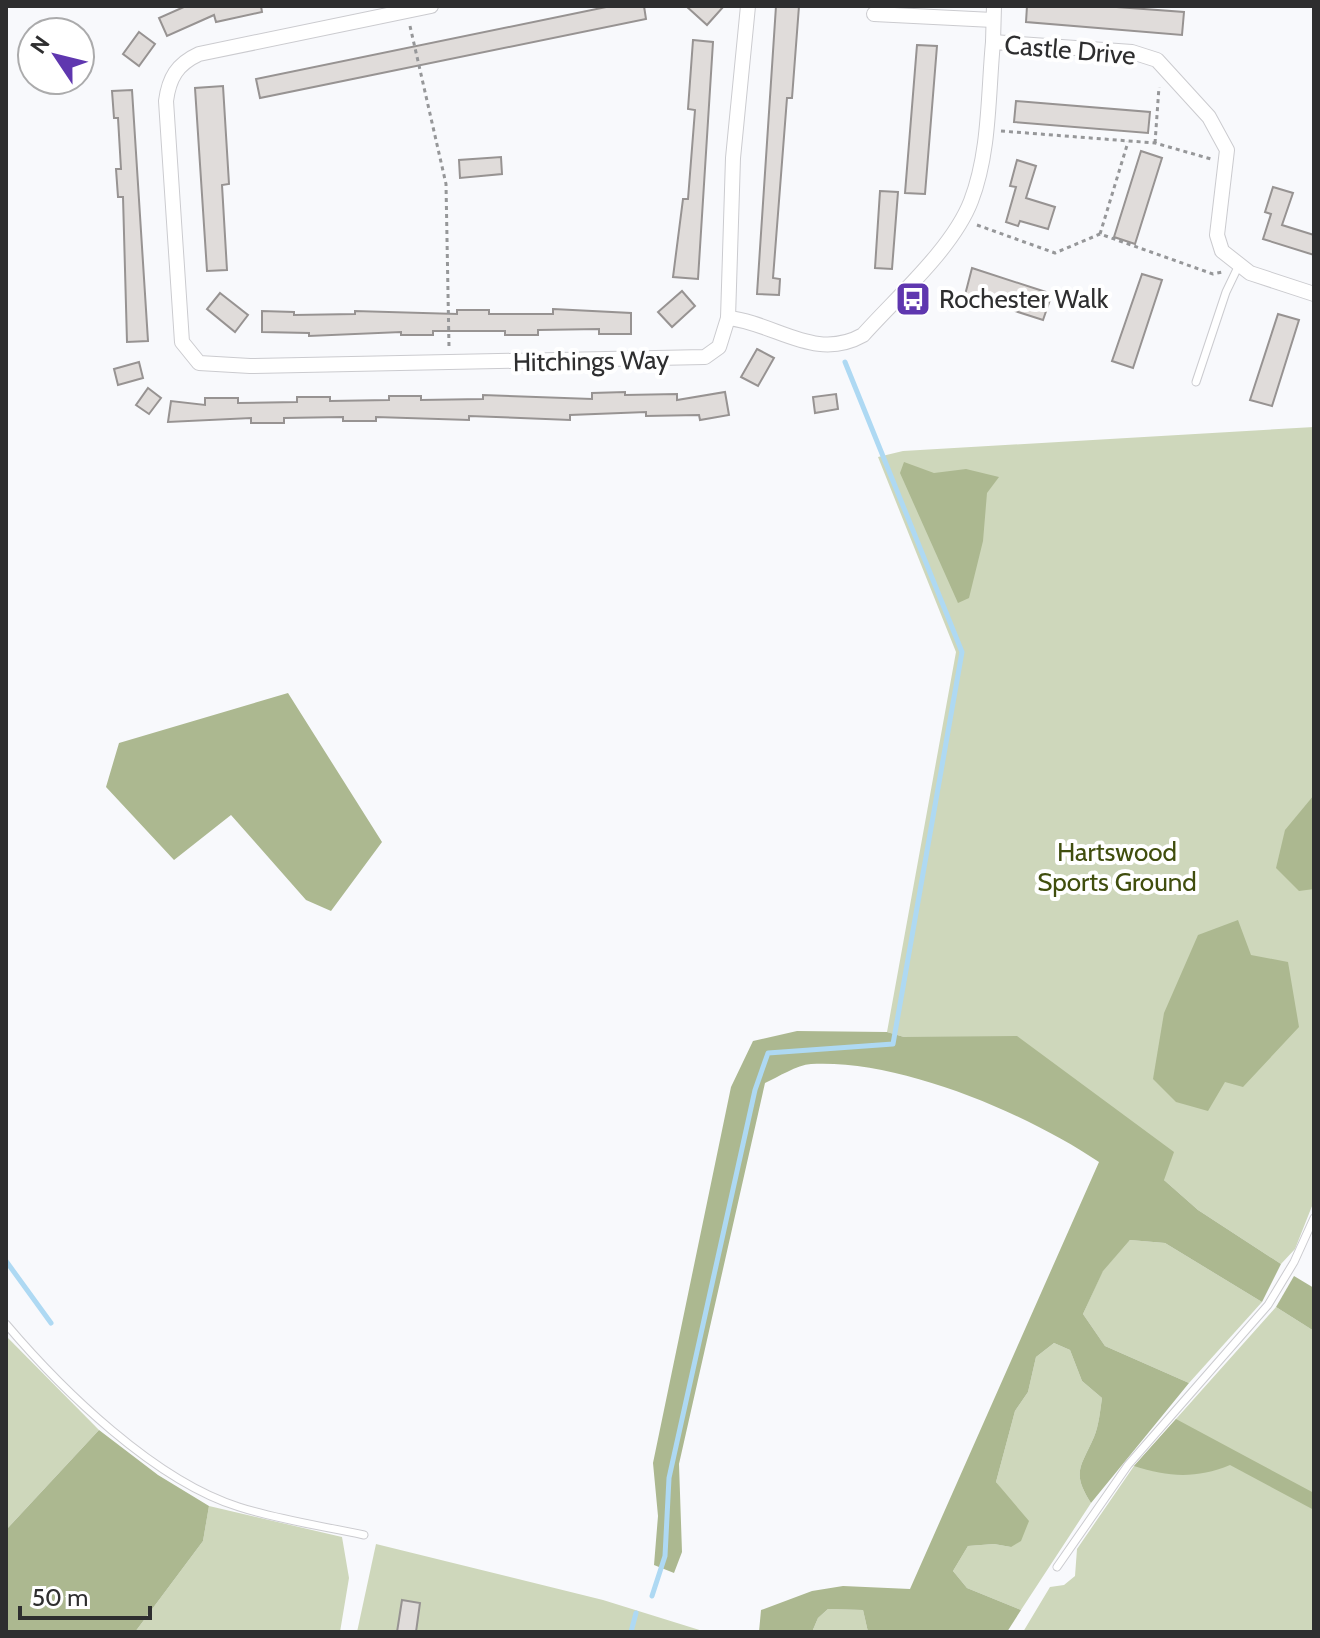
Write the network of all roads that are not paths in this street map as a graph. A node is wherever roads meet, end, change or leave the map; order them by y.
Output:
1 (431, 6) edge
2 (748, 6) edge
3 (404, 9) edge
4 (993, 13) edge
5 (874, 14) dead end
6 (993, 42) junction
7 (1238, 267) junction
8 (1314, 294) edge
9 (728, 318) junction
10 (1196, 382) dead end
11 (1314, 1218) edge
12 (6, 1324) edge
13 (364, 1535) dead end
14 (1057, 1567) dead end

1 - 3 street
2 - 9 street, Hitchings Way
3 - 9 street, Hitchings Way
4 - 5 street
4 - 6 street
6 - 7 street, Castle Drive
6 - 9 street, Castle Drive
7 - 8 street
7 - 10 lane
11 - 14 lane
12 - 13 lane

